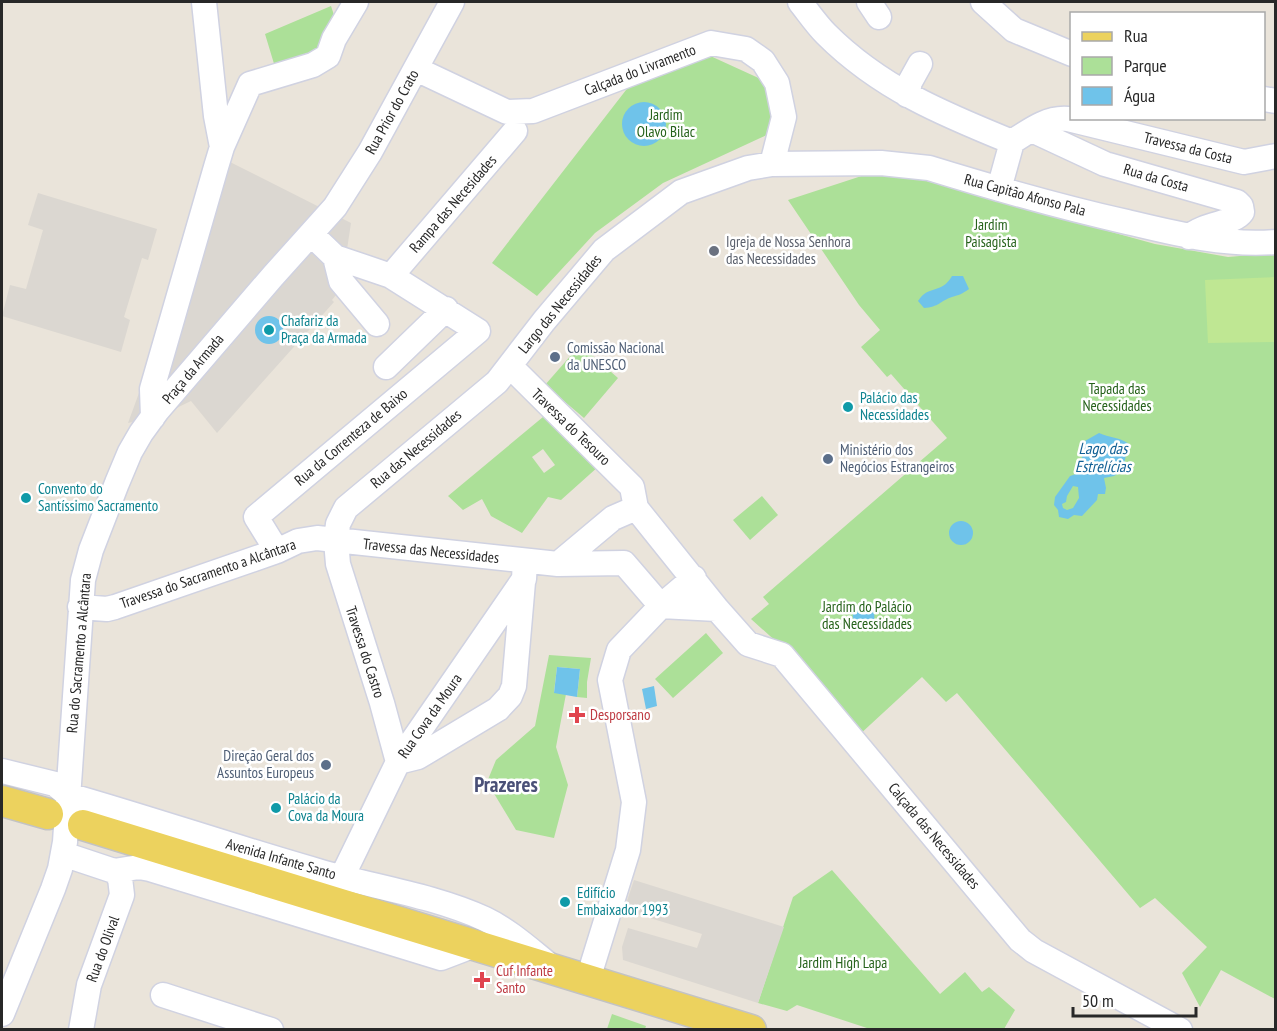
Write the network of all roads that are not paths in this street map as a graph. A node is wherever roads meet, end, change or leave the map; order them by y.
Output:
1 (204, 2) edge
2 (356, 2) edge
3 (452, 2) edge
4 (800, 2) edge
5 (983, 2) edge
6 (1070, 54) edge
7 (920, 64) dead end
8 (416, 69) junction
9 (907, 95) junction
10 (515, 131) dead end
11 (1022, 136) junction
12 (1120, 147) dead end
13 (1086, 155) junction
14 (1275, 156) edge
15 (219, 157) junction
16 (772, 164) junction
17 (999, 189) junction
18 (318, 227) junction
19 (1189, 237) junction
20 (1275, 242) edge
21 (334, 257) junction
22 (391, 276) junction
23 (446, 309) junction
24 (377, 324) dead end
25 (510, 366) junction
26 (386, 367) dead end
27 (153, 417) junction
28 (634, 497) junction
29 (598, 531) junction
30 (336, 540) junction
31 (277, 551) junction
32 (624, 563) junction
33 (558, 564) junction
34 (525, 570) junction
35 (690, 574) junction
36 (657, 601) junction
37 (80, 607) junction
38 (717, 609) junction
39 (398, 762) junction
40 (2, 771) edge
41 (2, 801) edge
42 (58, 805) junction
43 (70, 840) junction
44 (114, 871) junction
45 (342, 877) junction
46 (475, 945) junction
47 (552, 967) junction
48 (588, 979) junction
49 (163, 995) dead end
50 (2, 1014) edge
51 (207, 1021) edge
52 (81, 1029) edge
53 (271, 1029) edge
54 (751, 1029) edge
55 (1180, 1029) edge

1 - 15 street
2 - 15 street, Praça da Armada
3 - 8 street, Rua Prior do Crato
4 - 9 street, Rua da Costa
5 - 6 street
7 - 9 street
8 - 16 street, Calçada do Livramento
8 - 18 street, Rua Prior do Crato
9 - 11 street, Rua da Costa
10 - 22 street, Rampa das Necesidades
11 - 13 street, Rua da Costa
11 - 14 street, Travessa da Costa
11 - 17 street
12 - 13 street
13 - 19 street, Rua da Costa
15 - 27 street, Praça da Armada
16 - 17 street, Rua Capitão Afonso Pala
16 - 25 street, Largo das Necessidades
17 - 19 street, Rua Capitão Afonso Pala
18 - 21 street
18 - 27 street, Praça da Armada
19 - 20 street, Rua Capitão Afonso Pala
21 - 22 street
21 - 24 street
22 - 23 street
23 - 26 street
23 - 31 street, Rua da Correnteza de Baixo
25 - 28 street, Travessa do Tesouro
25 - 30 street, Rua das Necessidades
27 - 37 street, Rua do Sacramento a Alcântara
28 - 29 street
28 - 35 street, Travessa do Tesouro
29 - 32 street
29 - 33 street
30 - 31 street, Travessa do Sacramento a Alcântara
30 - 34 street, Travessa das Necessidades
30 - 39 street, Travessa do Castro
31 - 37 street, Travessa do Sacramento a Alcântara
32 - 33 street, Travessa das Necessidades
32 - 36 street
33 - 34 street, Travessa das Necessidades
34 - 39 street, Rua Cova da Moura
34 - 39 street
35 - 36 street
35 - 38 street, Calçada das Necessidades
36 - 38 street
36 - 48 street
37 - 42 street, Rua do Sacramento a Alcântara
38 - 55 street, Calçada das Necessidades
39 - 45 street, Rua Cova da Moura
40 - 42 street, Avenida Infante Santo
41 - 42 main road, Avenida Infante Santo
42 - 43 street, Rua do Sacramento a Alcântara
42 - 45 street, Avenida Infante Santo
43 - 44 street
43 - 46 main road, Avenida Infante Santo
43 - 50 street, Rua do Sacramento a Alcântara
44 - 46 street
44 - 52 street, Rua do Olival
45 - 47 street, Avenida Infante Santo
46 - 47 main road, Avenida Infante Santo
47 - 48 main road, Avenida Infante Santo
48 - 54 main road, Avenida Infante Santo
49 - 51 street
51 - 53 street

